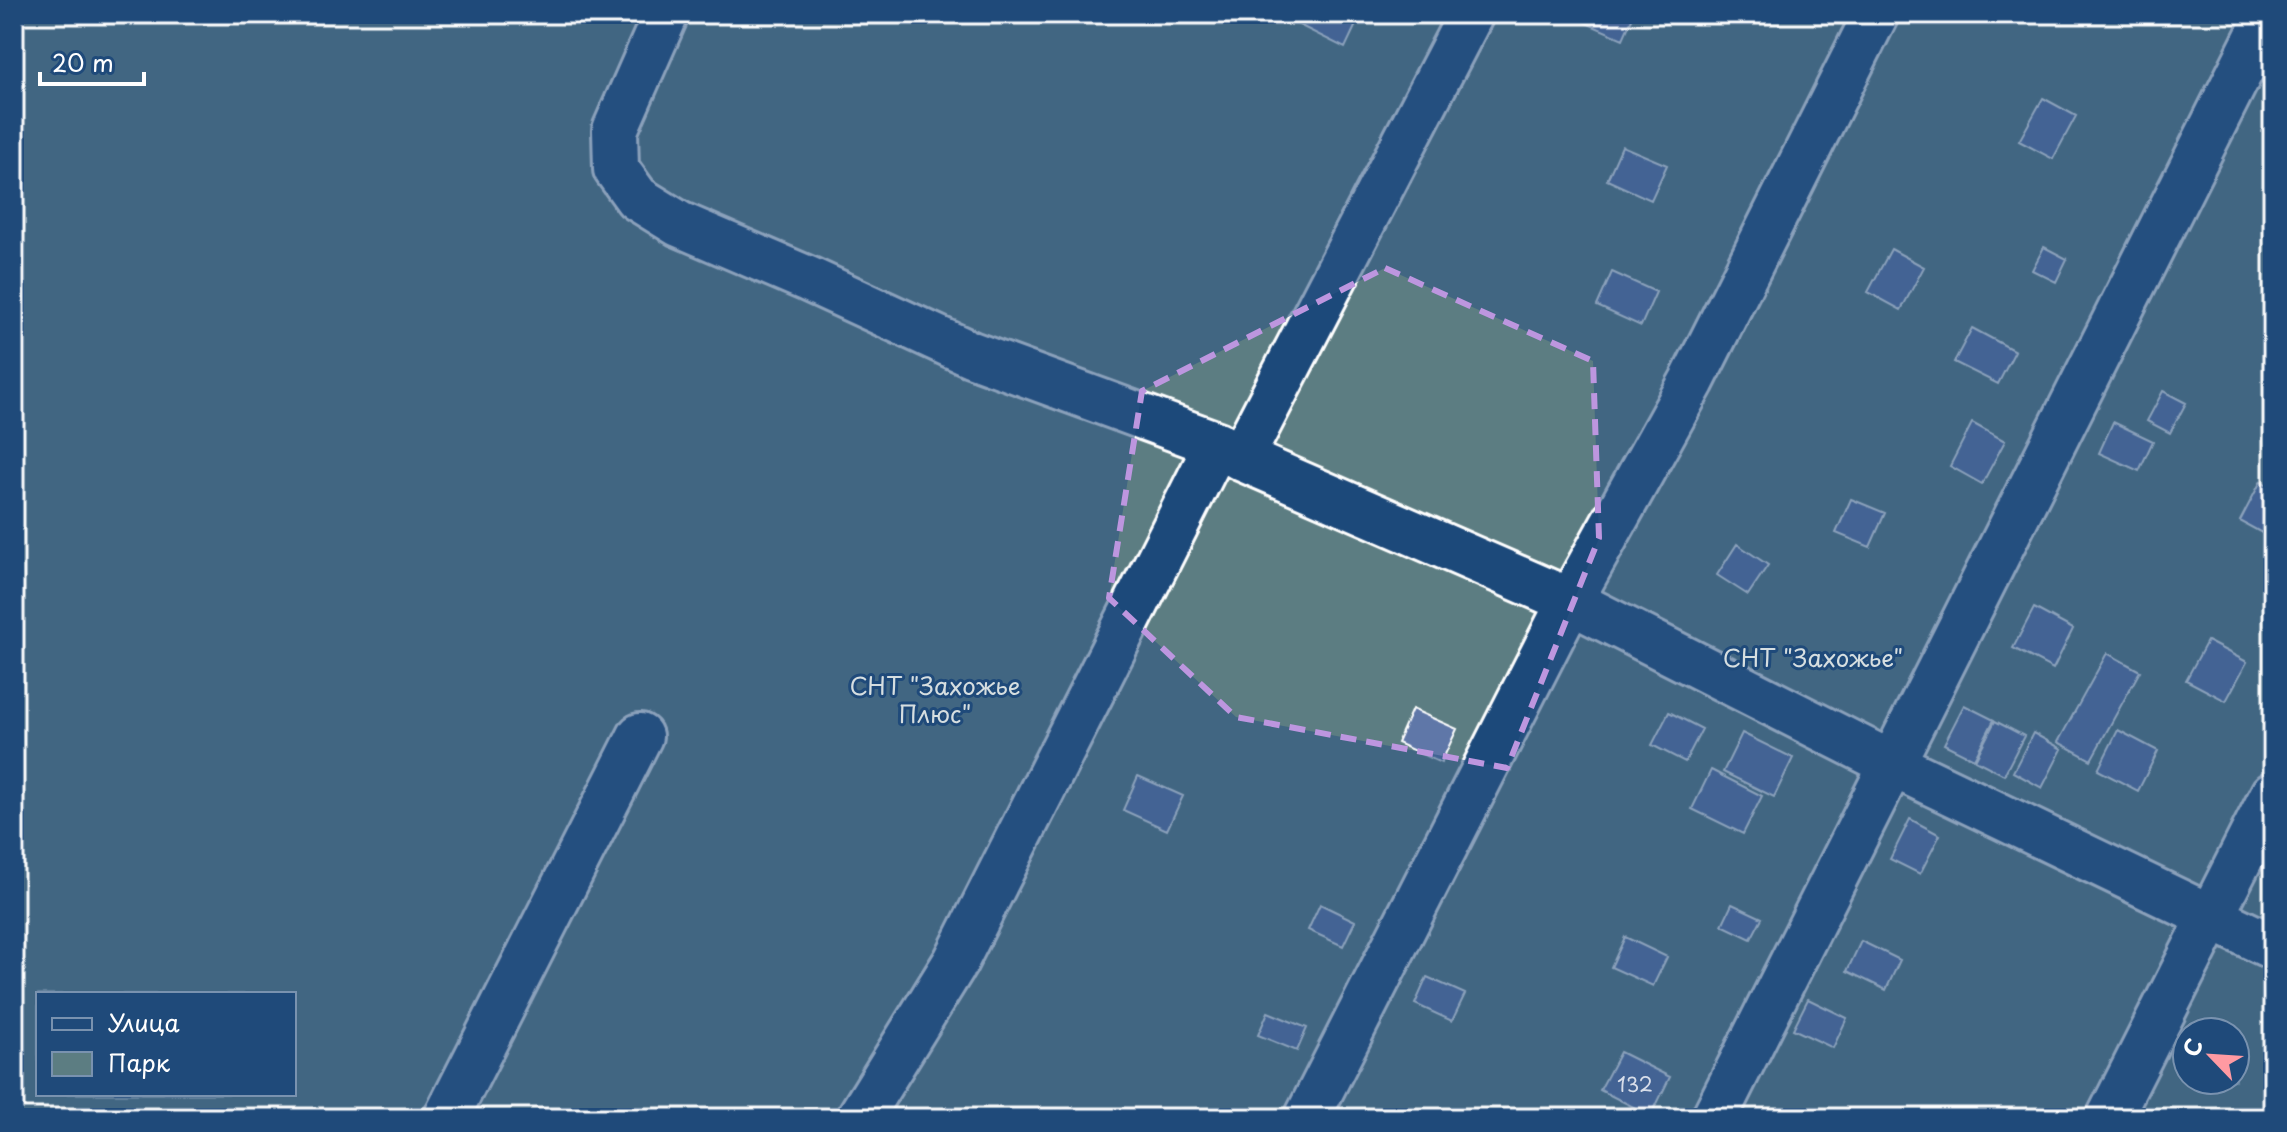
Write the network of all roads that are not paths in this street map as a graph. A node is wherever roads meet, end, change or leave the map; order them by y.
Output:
1 (666, 14) edge
2 (1471, 14) edge
3 (1876, 14) edge
4 (2269, 14) edge
5 (1229, 451) junction
6 (1570, 601) junction
7 (640, 736) dead end
8 (1892, 764) junction
9 (2273, 794) edge
10 (2210, 918) junction
11 (2273, 947) edge
12 (446, 1118) edge
13 (859, 1118) edge
14 (1307, 1118) edge
15 (1714, 1118) edge
16 (2109, 1118) edge

1 - 5 lane
2 - 5 lane
3 - 6 lane
4 - 8 lane
5 - 6 lane
5 - 13 lane
6 - 8 lane
6 - 14 lane
7 - 12 lane
8 - 10 lane
8 - 15 lane
9 - 10 lane
10 - 11 lane
10 - 16 lane

